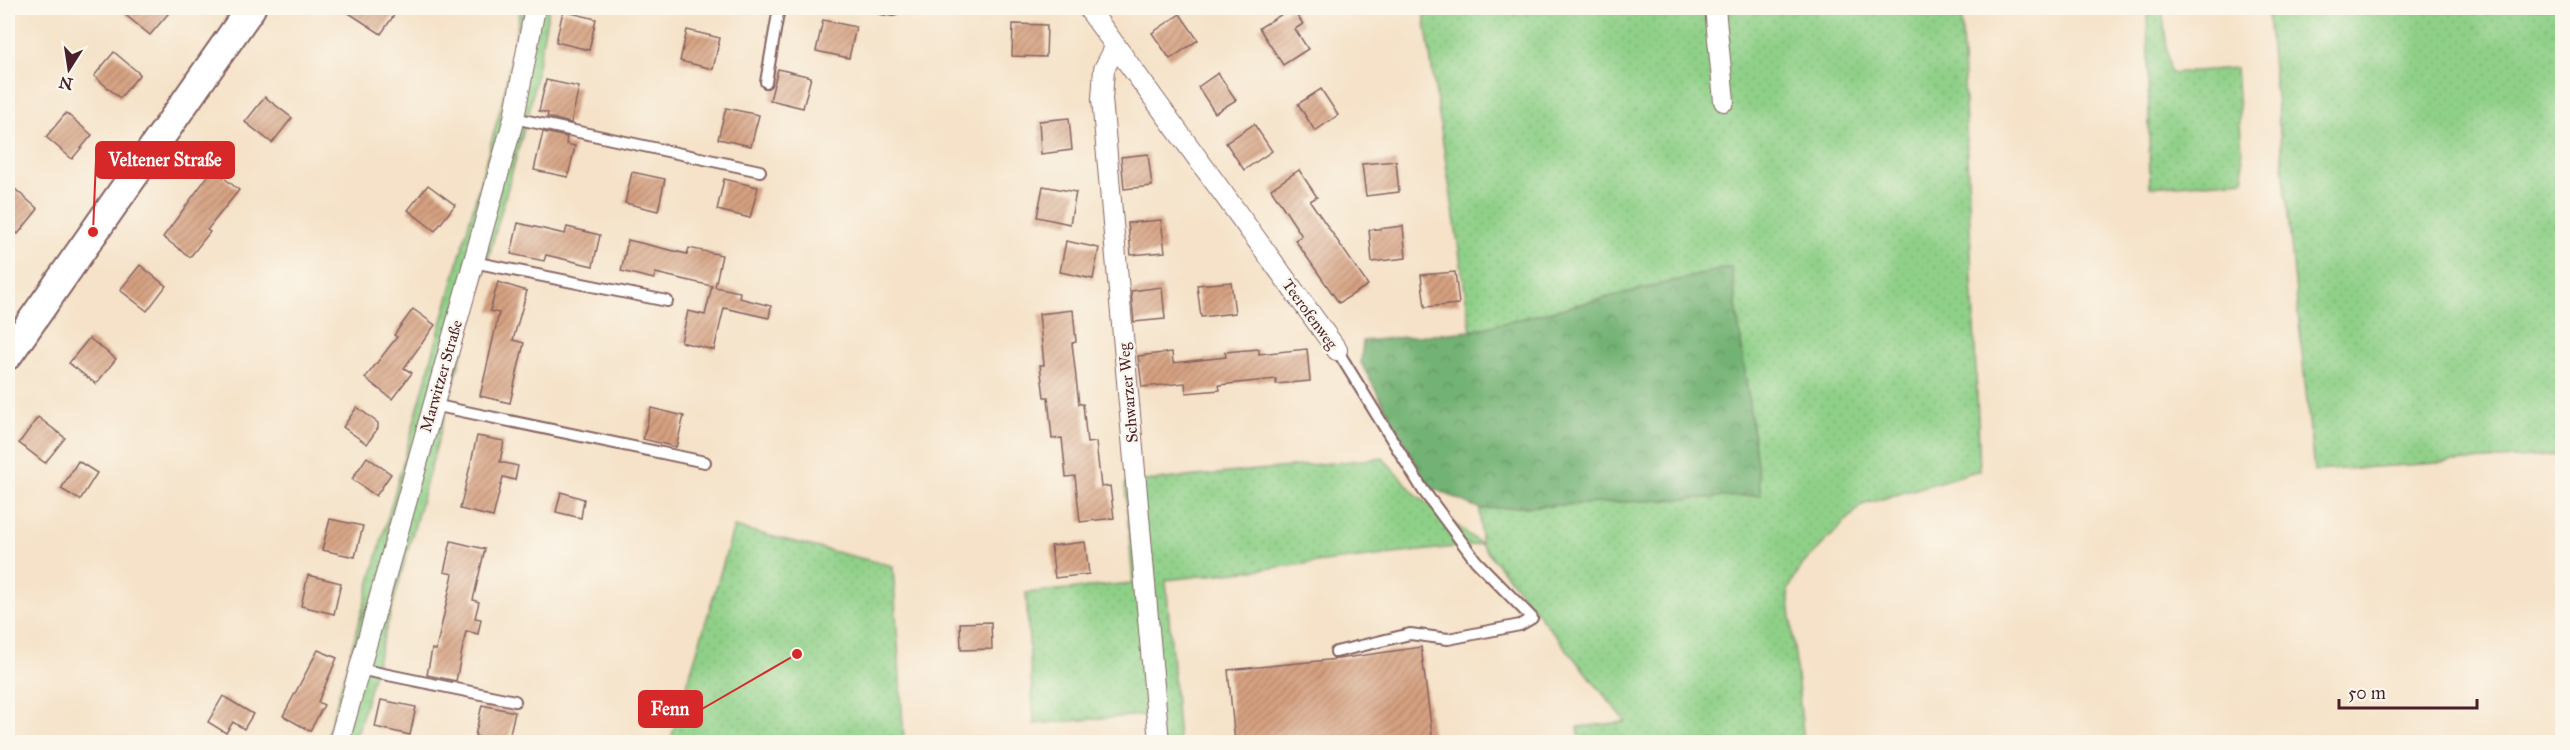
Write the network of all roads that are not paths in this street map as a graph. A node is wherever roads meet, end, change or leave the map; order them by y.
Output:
1 (251, 8) edge
2 (535, 8) edge
3 (779, 8) edge
4 (880, 8) edge
5 (1088, 8) edge
6 (1715, 8) edge
7 (893, 10) dead end
8 (1116, 46) junction
9 (766, 82) dead end
10 (1724, 101) dead end
11 (514, 118) junction
12 (760, 171) dead end
13 (473, 262) junction
14 (667, 301) dead end
15 (10, 347) edge
16 (1337, 350) joint
17 (433, 405) junction
18 (705, 462) dead end
19 (1336, 652) dead end
20 (359, 669) junction
21 (515, 701) dead end
22 (339, 742) edge
23 (1159, 742) edge

1 - 15 main road
2 - 11 street, Marwitzer Straße
3 - 9 lane
4 - 7 lane
5 - 8 street, Teerofenweg
6 - 10 street
8 - 16 street, Teerofenweg
8 - 23 street, Schwarzer Weg
11 - 12 lane
11 - 13 street, Marwitzer Straße
13 - 14 lane
13 - 17 street, Marwitzer Straße
16 - 19 lane, Teerofenweg
17 - 18 lane
17 - 20 street, Marwitzer Straße
20 - 21 lane
20 - 22 street, Marwitzer Straße

